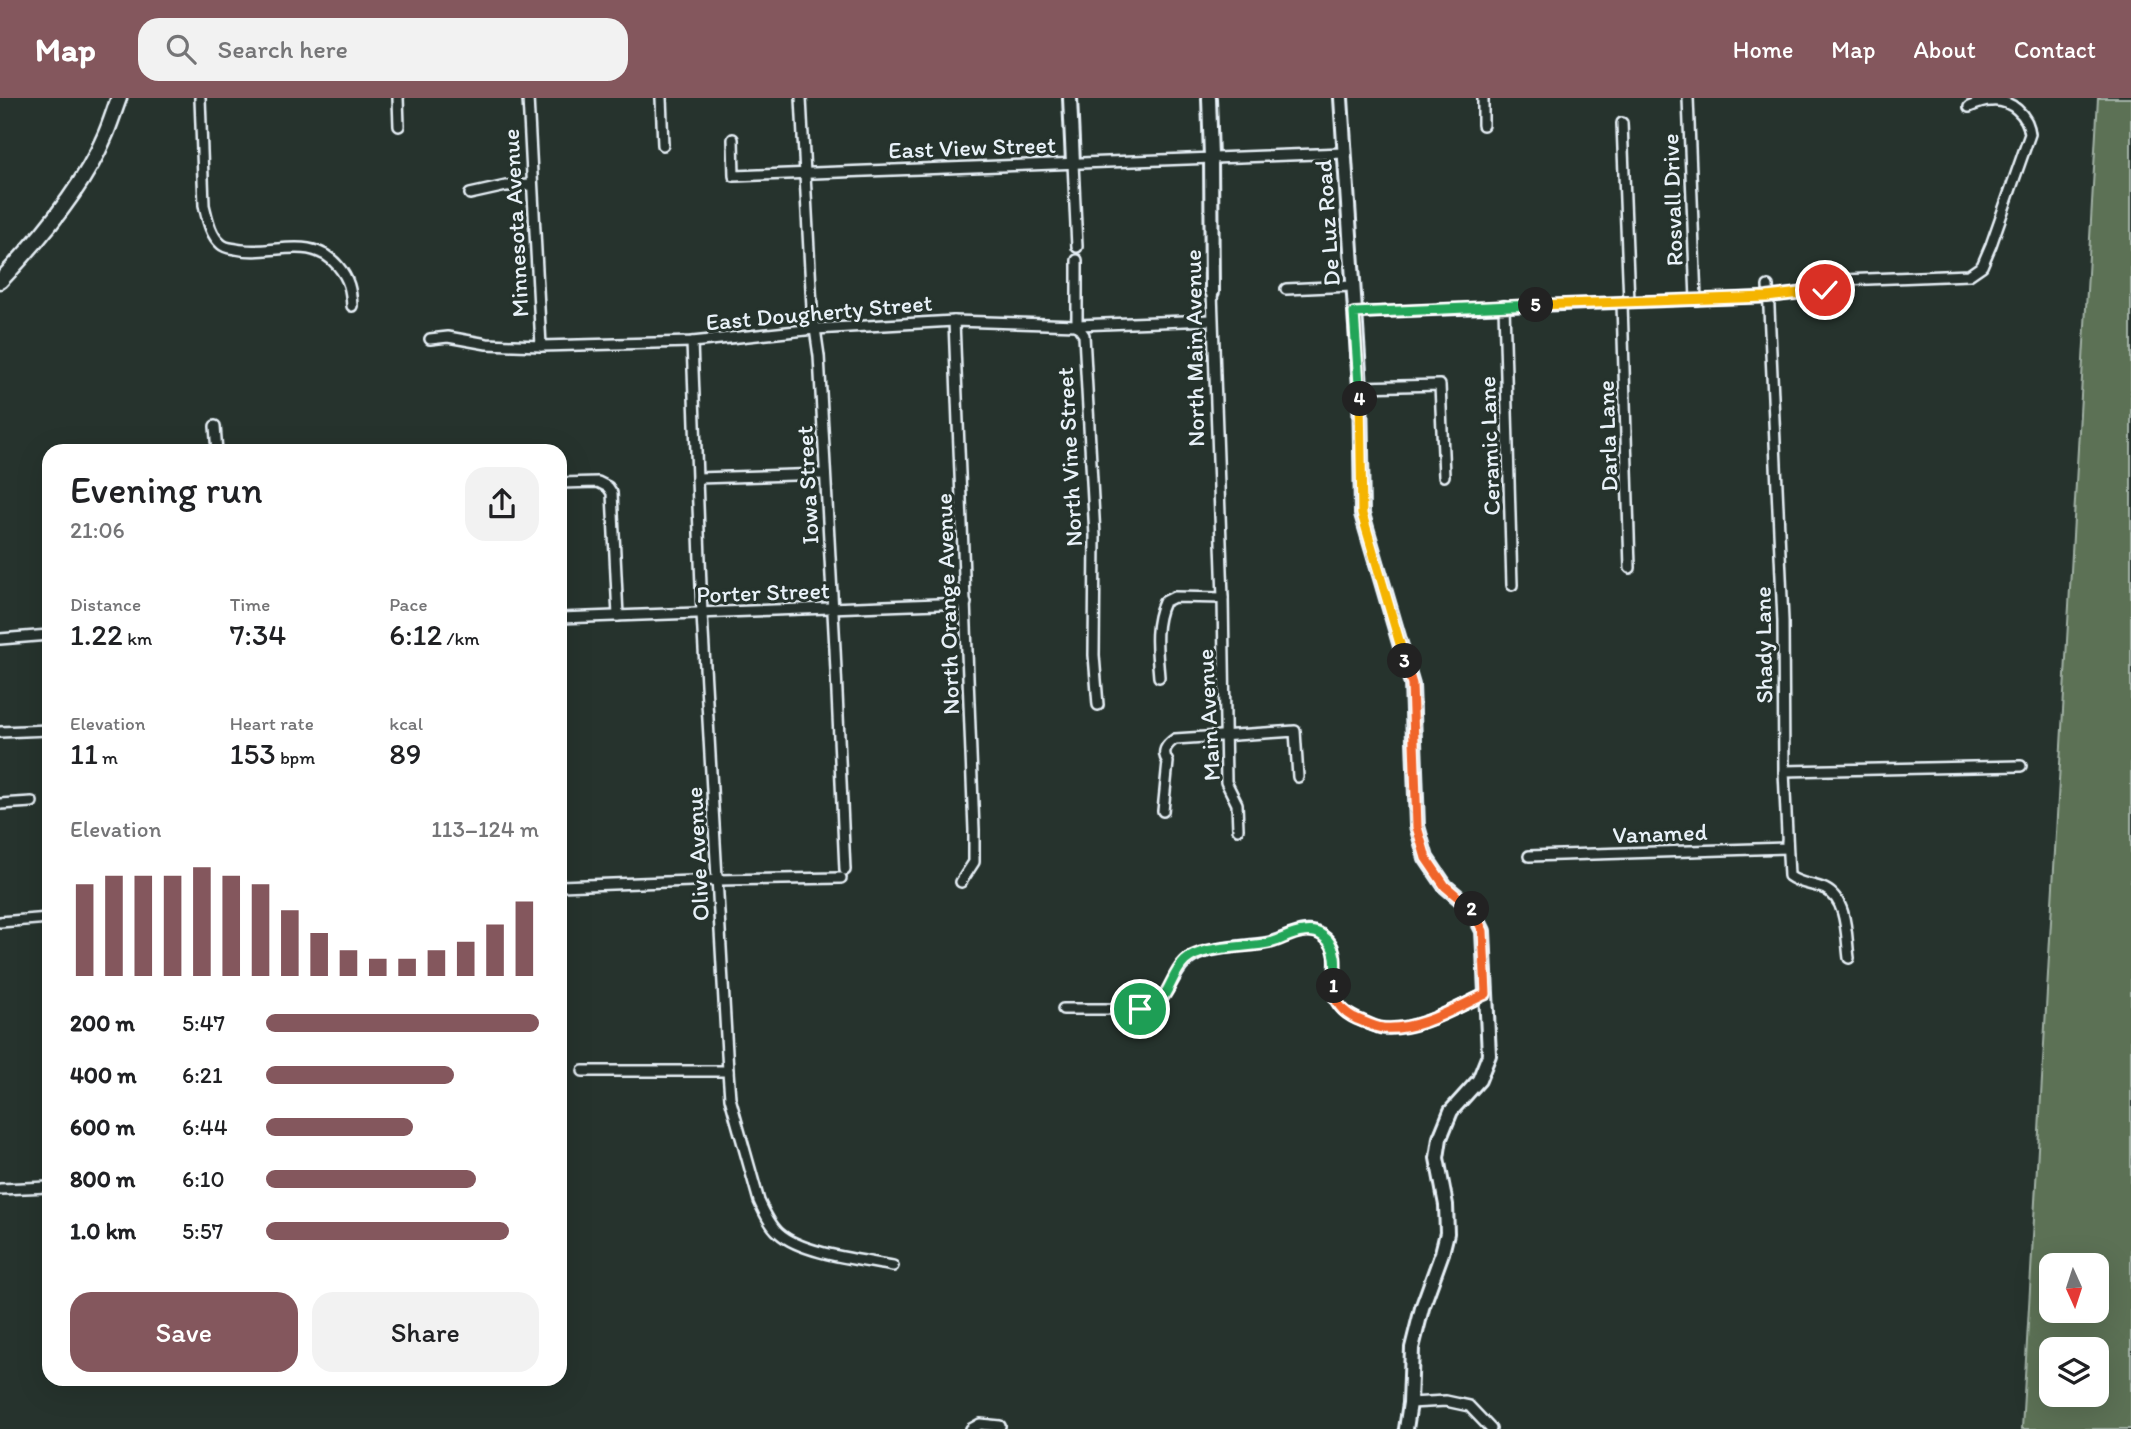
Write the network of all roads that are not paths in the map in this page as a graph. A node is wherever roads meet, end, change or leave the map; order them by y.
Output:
1 (120, 98) edge
2 (200, 98) edge
3 (398, 98) edge
4 (528, 98) edge
5 (661, 98) edge
6 (801, 98) edge
7 (1070, 98) edge
8 (1209, 98) edge
9 (1341, 98) edge
10 (1483, 98) edge
11 (1688, 98) edge
12 (1969, 107) dead end
13 (1622, 123) dead end
14 (1483, 125) dead end
15 (399, 126) dead end
16 (733, 139) dead end
17 (663, 145) dead end
18 (1344, 153) junction
19 (1211, 157) junction
20 (1073, 163) junction
21 (804, 173) junction
22 (532, 185) junction
23 (471, 194) dead end
24 (1077, 247) dead end
25 (1077, 260) dead end
26 (0, 281) edge
27 (1352, 286) junction
28 (1768, 286) dead end
29 (1286, 289) dead end
30 (1212, 292) joint
31 (1767, 297) junction
32 (1696, 300) junction
33 (1626, 302) junction
34 (352, 306) dead end
35 (1504, 306) junction
36 (1354, 313) junction
37 (1212, 320) junction
38 (954, 321) junction
39 (1077, 325) junction
40 (815, 329) junction
41 (430, 339) dead end
42 (692, 342) junction
43 (541, 346) junction
44 (1360, 387) junction
45 (215, 426) dead end
46 (216, 444) edge
47 (825, 474) junction
48 (1444, 476) dead end
49 (696, 478) junction
50 (567, 483) edge
51 (1630, 568) dead end
52 (1512, 585) dead end
53 (1223, 598) junction
54 (967, 603) junction
55 (833, 608) junction
56 (702, 614) junction
57 (618, 616) junction
58 (567, 618) edge
59 (42, 636) edge
60 (0, 639) edge
61 (1158, 677) dead end
62 (1098, 705) dead end
63 (42, 730) edge
64 (0, 732) edge
65 (1225, 735) junction
66 (2021, 766) dead end
67 (1784, 771) junction
68 (1298, 777) dead end
69 (32, 802) dead end
70 (0, 804) edge
71 (1163, 811) dead end
72 (1238, 829) dead end
73 (1787, 842) junction
74 (1529, 856) dead end
75 (718, 880) junction
76 (961, 882) dead end
77 (567, 886) edge
78 (42, 919) edge
79 (0, 922) edge
80 (1849, 958) dead end
81 (1486, 994) junction
82 (1063, 1009) dead end
83 (583, 1071) dead end
84 (728, 1071) junction
85 (42, 1187) edge
86 (0, 1189) edge
87 (893, 1266) dead end
88 (1410, 1403) junction
89 (1000, 1426) dead end
90 (971, 1429) edge
91 (1406, 1429) edge
92 (1491, 1429) edge

1 - 26 main road
2 - 34 street
3 - 15 street
4 - 22 street, Minnesota Avenue
5 - 17 street
6 - 21 street, Iowa Street
7 - 20 main road
8 - 19 main road, North Main Avenue
9 - 18 main road, De Luz Road
10 - 14 street
11 - 32 street, Rosvall Drive
12 - 31 street
13 - 33 street, Darla Lane
16 - 21 street, East View Street
18 - 19 street, East View Street
18 - 27 main road, De Luz Road
19 - 20 street, East View Street
19 - 30 main road, North Main Avenue
20 - 21 street, East View Street
20 - 24 street
21 - 40 street, Iowa Street
22 - 23 street
22 - 43 street, Minnesota Avenue
25 - 39 street, North Vine Street
27 - 29 street
27 - 36 main road, De Luz Road
28 - 31 street, Shady Lane
30 - 37 street, North Main Avenue
31 - 32 street
31 - 67 street, Shady Lane
32 - 33 street
33 - 35 street
33 - 51 street, Darla Lane
35 - 36 street
35 - 52 street, Ceramic Lane
36 - 44 main road, De Luz Road
37 - 39 street, East Dougherty Street
37 - 53 street, North Main Avenue
38 - 39 street, East Dougherty Street
38 - 40 street, East Dougherty Street
38 - 54 street, North Orange Avenue
39 - 62 street, North Vine Street
40 - 42 street, East Dougherty Street
40 - 47 street, Iowa Street
41 - 43 street, East Dougherty Street
42 - 43 street, East Dougherty Street
42 - 49 street, Olive Avenue
44 - 48 street
44 - 81 main road, De Luz Road
45 - 46 street
47 - 49 street
47 - 55 street, Iowa Street
49 - 56 street, Olive Avenue
50 - 57 street
53 - 61 street
53 - 65 street, Main Avenue
54 - 55 street, Porter Street
54 - 76 street, North Orange Avenue
55 - 56 street, Porter Street
55 - 75 street, Iowa Street
56 - 57 street, Porter Street
56 - 75 street, Olive Avenue
57 - 58 street, Porter Street
59 - 60 street
63 - 64 street
65 - 68 street
65 - 71 street
65 - 72 street, Main Avenue
66 - 67 street
67 - 73 street, Shady Lane
69 - 70 street
73 - 74 street, Vanamed
73 - 80 street, Shady Lane
75 - 77 street
75 - 84 street, Olive Avenue
78 - 79 street
81 - 82 street
81 - 88 main road, De Luz Road
83 - 84 street
84 - 87 street, Olive Avenue
85 - 86 street
88 - 91 main road, De Luz Road
88 - 92 street
89 - 90 street

